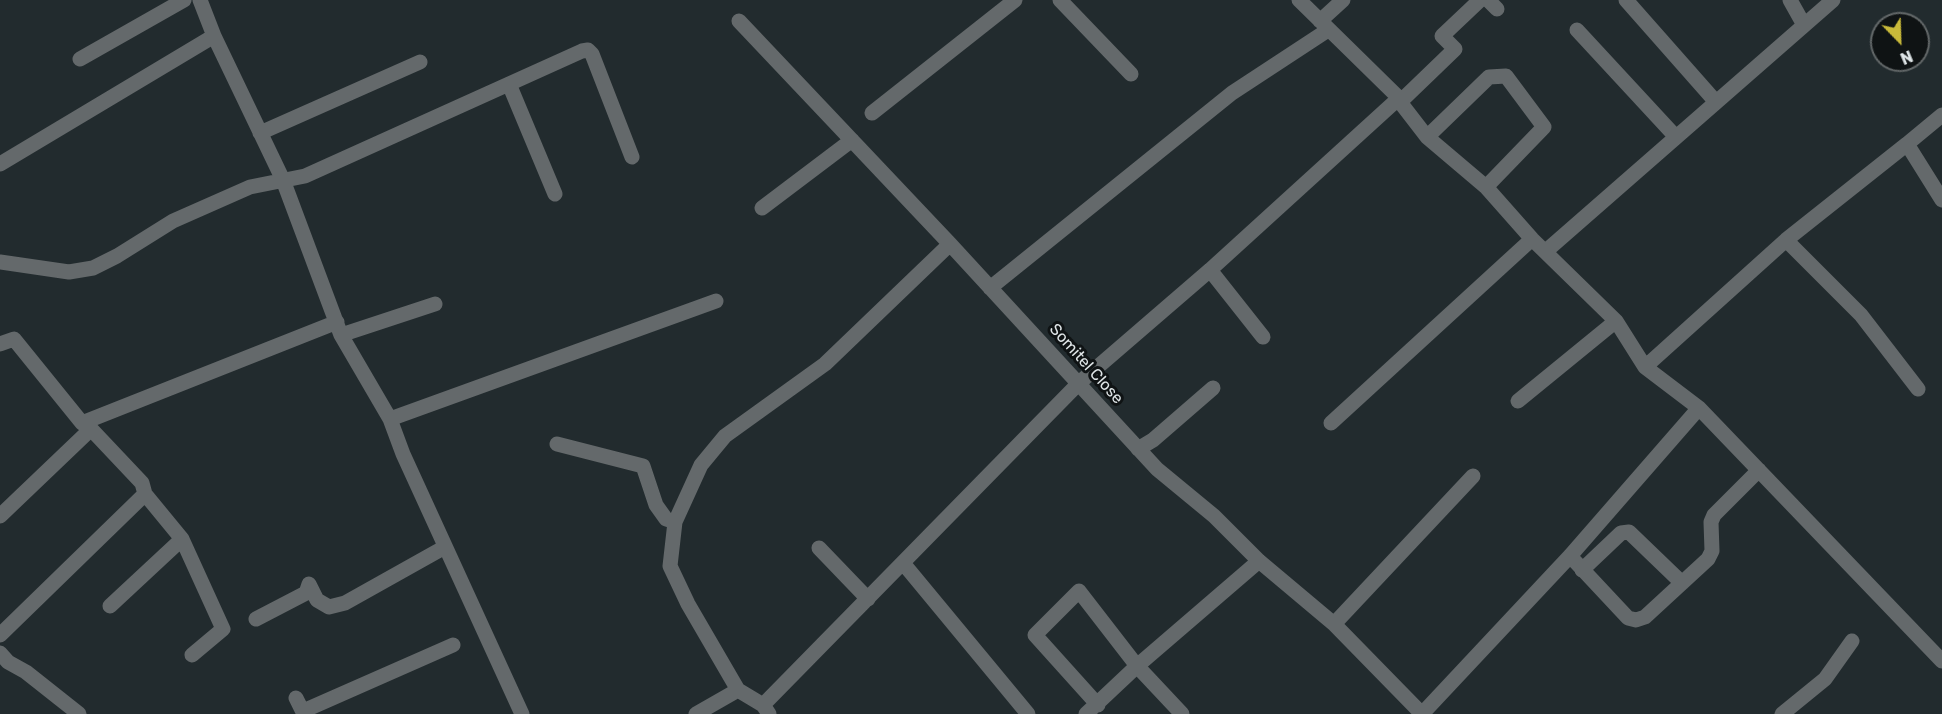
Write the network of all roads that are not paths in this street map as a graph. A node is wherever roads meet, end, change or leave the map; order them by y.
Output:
1 (184, 0) edge
2 (1015, 0) edge
3 (1060, 0) edge
4 (1299, 0) edge
5 (1343, 0) edge
6 (1480, 0) edge
7 (1626, 0) edge
8 (1790, 0) edge
9 (1833, 0) edge
10 (203, 1) edge
11 (739, 21) dead end
12 (1804, 25) junction
13 (1324, 26) junction
14 (1577, 30) dead end
15 (214, 36) junction
16 (80, 59) dead end
17 (420, 62) dead end
18 (1131, 74) dead end
19 (509, 84) junction
20 (1400, 100) junction
21 (1716, 102) junction
22 (872, 113) dead end
23 (1942, 115) edge
24 (260, 133) junction
25 (1427, 137) junction
26 (1676, 137) junction
27 (852, 140) junction
28 (1906, 144) junction
29 (632, 157) dead end
30 (0, 164) edge
31 (283, 180) junction
32 (1486, 187) junction
33 (555, 194) dead end
34 (1942, 200) edge
35 (762, 208) dead end
36 (1532, 239) junction
37 (1786, 240) junction
38 (950, 244) junction
39 (1546, 251) junction
40 (0, 262) edge
41 (1210, 270) junction
42 (990, 288) junction
43 (716, 301) dead end
44 (435, 304) dead end
45 (1616, 321) junction
46 (339, 328) junction
47 (1263, 337) dead end
48 (0, 344) edge
49 (1645, 368) junction
50 (1079, 383) junction
51 (1213, 388) dead end
52 (1918, 388) dead end
53 (1518, 401) dead end
54 (1700, 408) junction
55 (390, 419) junction
56 (1331, 423) dead end
57 (86, 426) junction
58 (557, 444) dead end
59 (1138, 449) junction
60 (1759, 470) junction
61 (1473, 476) dead end
62 (145, 494) junction
63 (0, 516) edge
64 (675, 522) junction
65 (182, 539) junction
66 (445, 547) junction
67 (819, 548) dead end
68 (1570, 556) junction
69 (1258, 561) junction
70 (903, 563) junction
71 (1582, 570) junction
72 (1682, 583) junction
73 (868, 599) junction
74 (111, 606) dead end
75 (256, 619) dead end
76 (1334, 624) junction
77 (0, 635) edge
78 (1851, 641) dead end
79 (453, 645) dead end
80 (0, 653) edge
81 (192, 655) dead end
82 (1942, 661) edge
83 (1137, 666) junction
84 (738, 690) junction
85 (301, 708) edge
86 (1092, 709) edge
87 (766, 710) edge
88 (79, 714) edge
89 (522, 714) edge
90 (696, 714) edge
91 (1028, 714) edge
92 (1182, 714) edge
93 (1422, 714) edge
94 (1782, 714) edge

1 - 16 street
2 - 22 street
3 - 18 street
4 - 13 street
5 - 13 street
6 - 20 street
7 - 21 street
8 - 12 street
9 - 12 street
10 - 15 street
11 - 27 street, Somitel Close
12 - 21 street
13 - 20 street
13 - 42 street
14 - 26 street
15 - 24 street
15 - 30 street
17 - 24 street
19 - 29 street
19 - 31 street
19 - 33 street
20 - 25 street
20 - 41 street
21 - 26 street
23 - 28 street
24 - 31 street
25 - 32 street
25 - 32 street
26 - 39 street
27 - 35 street
27 - 38 street, Somitel Close
28 - 34 street
28 - 37 street
31 - 40 street
31 - 46 street
32 - 36 street
36 - 39 street
36 - 56 street
37 - 49 street
37 - 52 street
38 - 42 street, Somitel Close
38 - 64 street
39 - 45 street
41 - 47 street
41 - 50 street
42 - 50 street, Somitel Close
43 - 55 street
44 - 46 street
45 - 49 street
45 - 53 street
46 - 55 street
46 - 57 street
48 - 57 street
49 - 54 street
50 - 59 street, Somitel Close
50 - 70 street
51 - 59 street
54 - 60 street
54 - 68 street
55 - 66 street
57 - 62 street
57 - 63 street
58 - 64 street
59 - 69 street, Somitel Close
60 - 72 street
60 - 82 street
61 - 76 street
62 - 65 street
62 - 77 street
64 - 84 street
65 - 74 street
65 - 81 street
66 - 75 street
66 - 89 street
67 - 73 street
68 - 71 street
68 - 93 street
69 - 76 street, Somitel Close
69 - 83 street
70 - 73 street
70 - 91 street
71 - 72 street
71 - 72 street
73 - 87 street
76 - 93 street, Somitel Close
78 - 94 street
79 - 85 street
80 - 88 street
83 - 86 street
83 - 86 street
83 - 92 street
84 - 87 street
84 - 90 street

